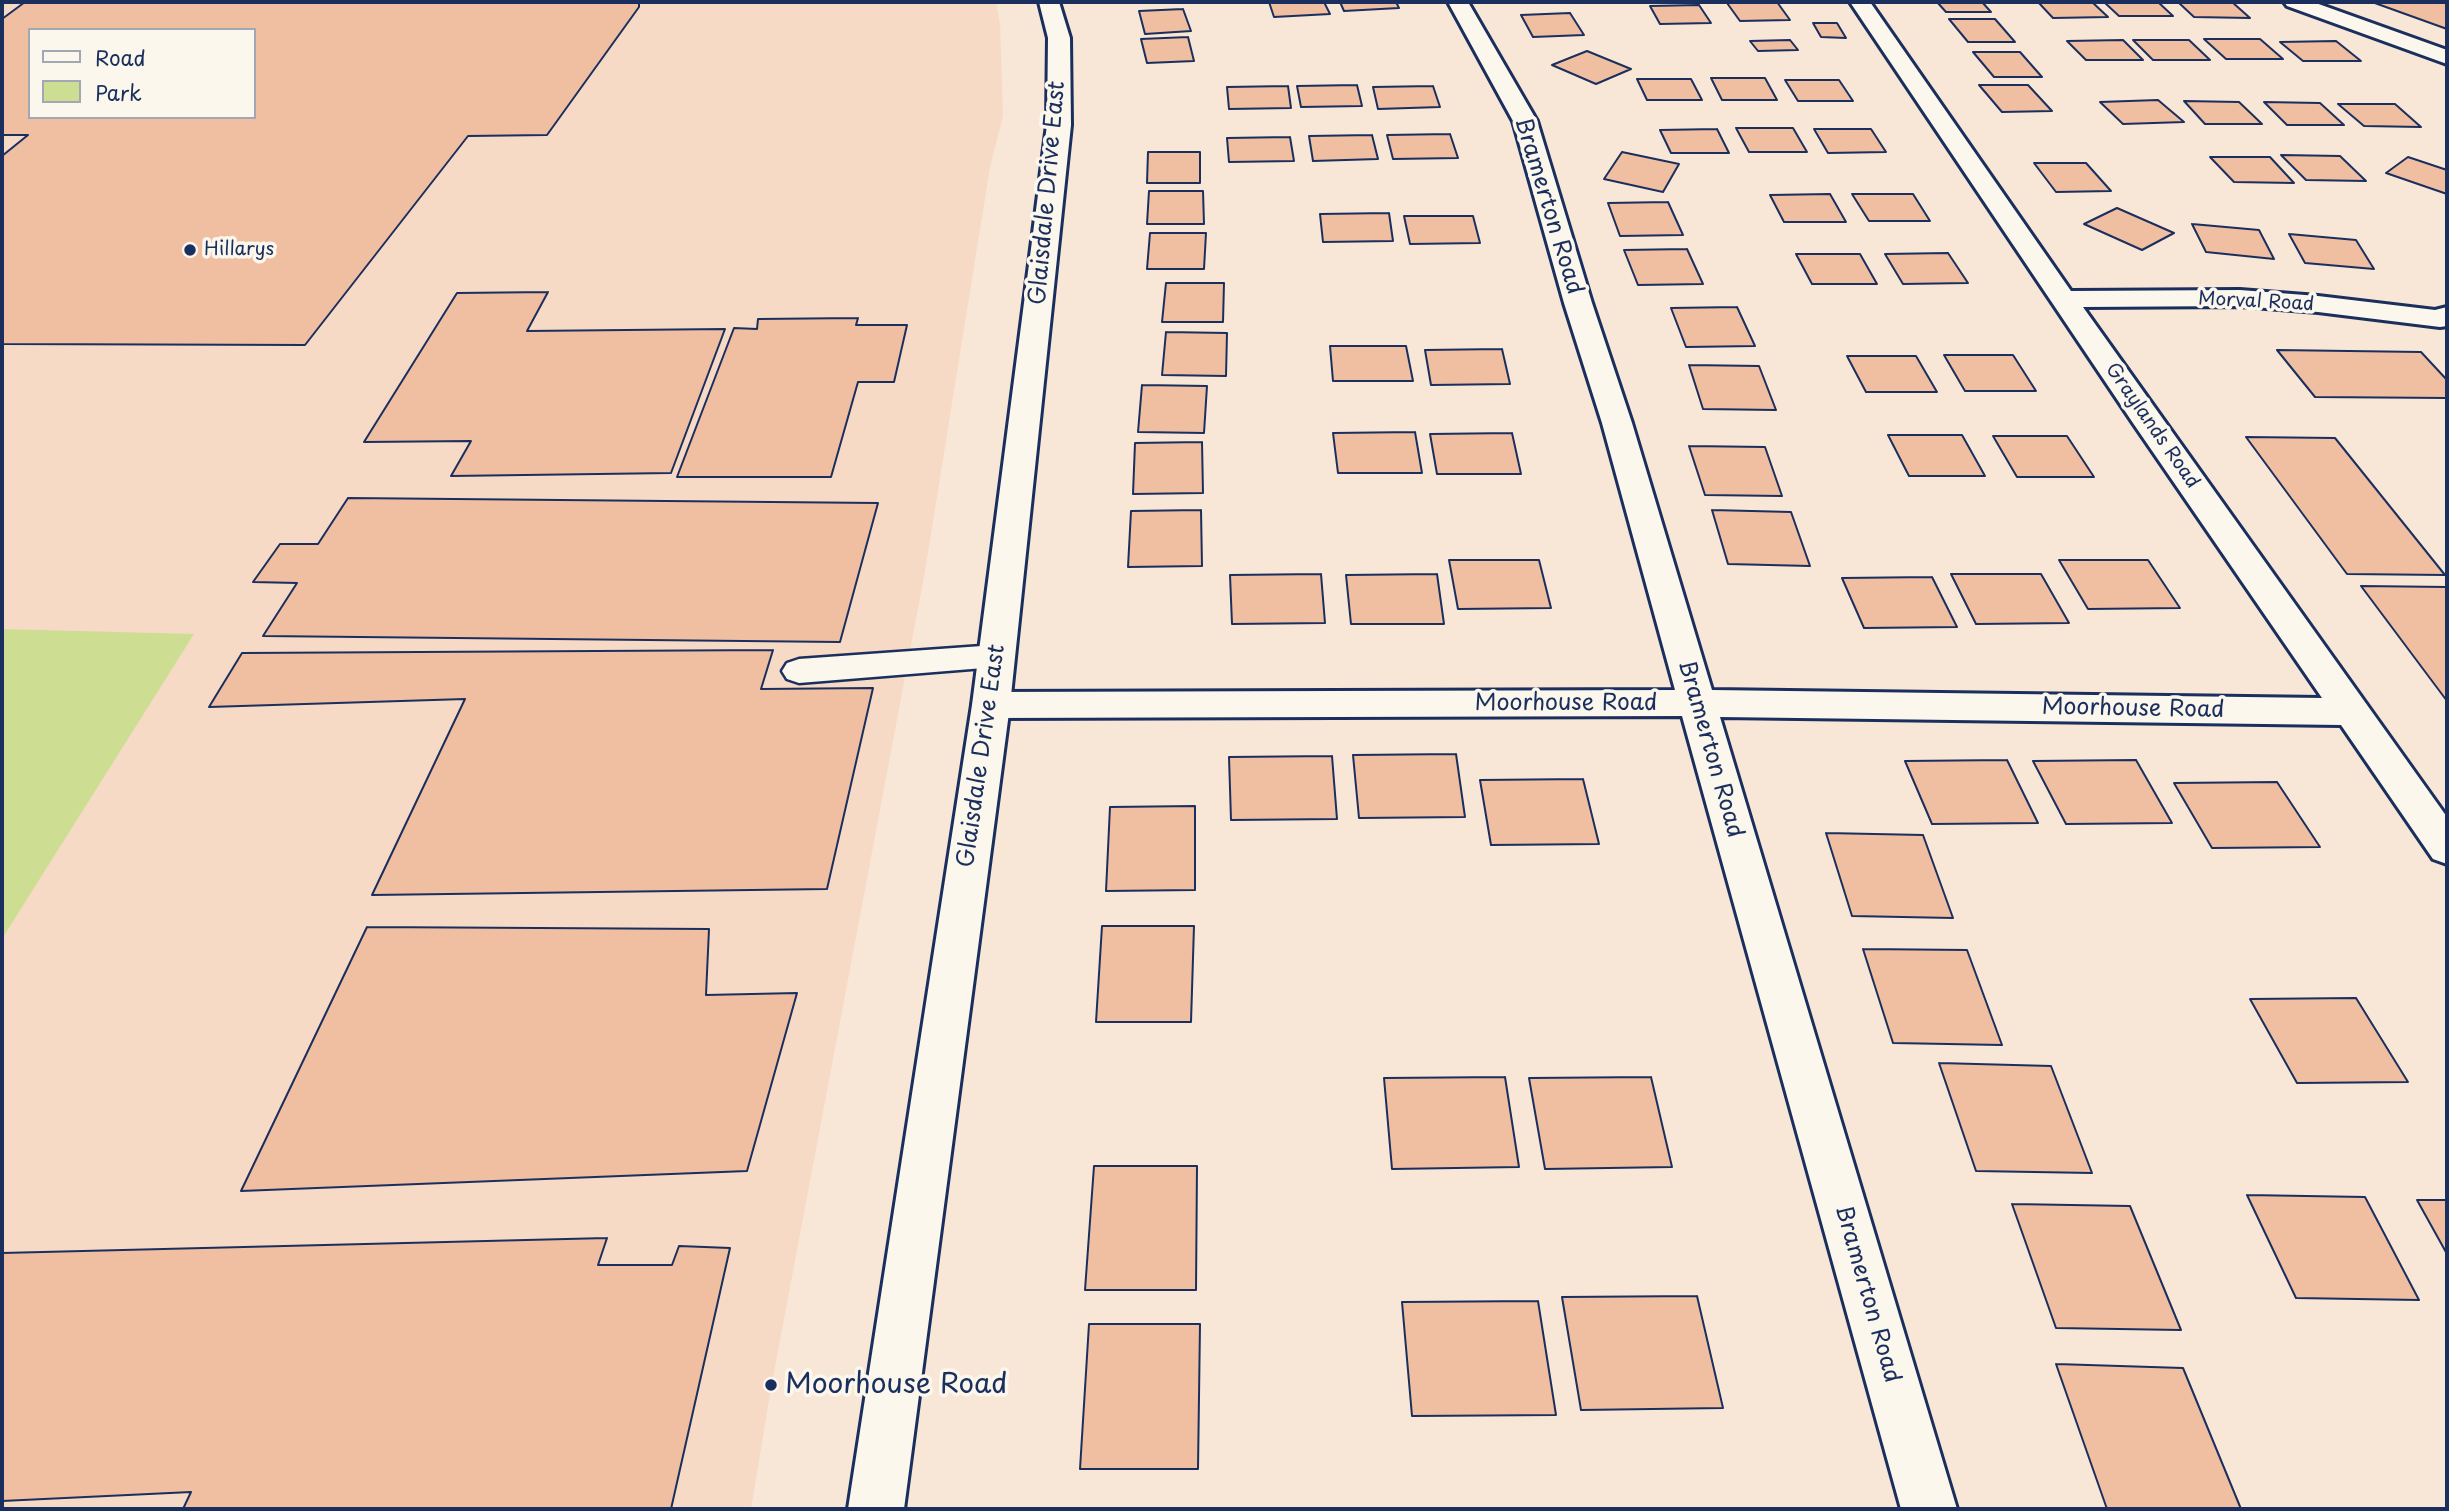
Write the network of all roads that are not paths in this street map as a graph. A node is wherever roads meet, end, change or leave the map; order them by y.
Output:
1 (1049, 2) edge
2 (1458, 2) edge
3 (1860, 2) edge
4 (2304, 3) edge
5 (2447, 57) edge
6 (2064, 299) junction
7 (2447, 315) edge
8 (996, 656) junction
9 (799, 671) dead end
10 (1698, 704) junction
11 (991, 705) junction
12 (2351, 712) junction
13 (2447, 848) edge
14 (876, 1509) edge
15 (1929, 1509) edge

1 - 8 street, Glaisdale Drive East
2 - 10 street, Bramerton Road
3 - 6 street, Graylands Road
4 - 5 street
6 - 7 street, Morval Road
6 - 12 street, Graylands Road
8 - 9 lane
8 - 11 street, Glaisdale Drive East
10 - 11 street, Moorhouse Road
10 - 12 street, Moorhouse Road
10 - 15 street, Bramerton Road
11 - 14 street, Glaisdale Drive East
12 - 13 street, Graylands Road

